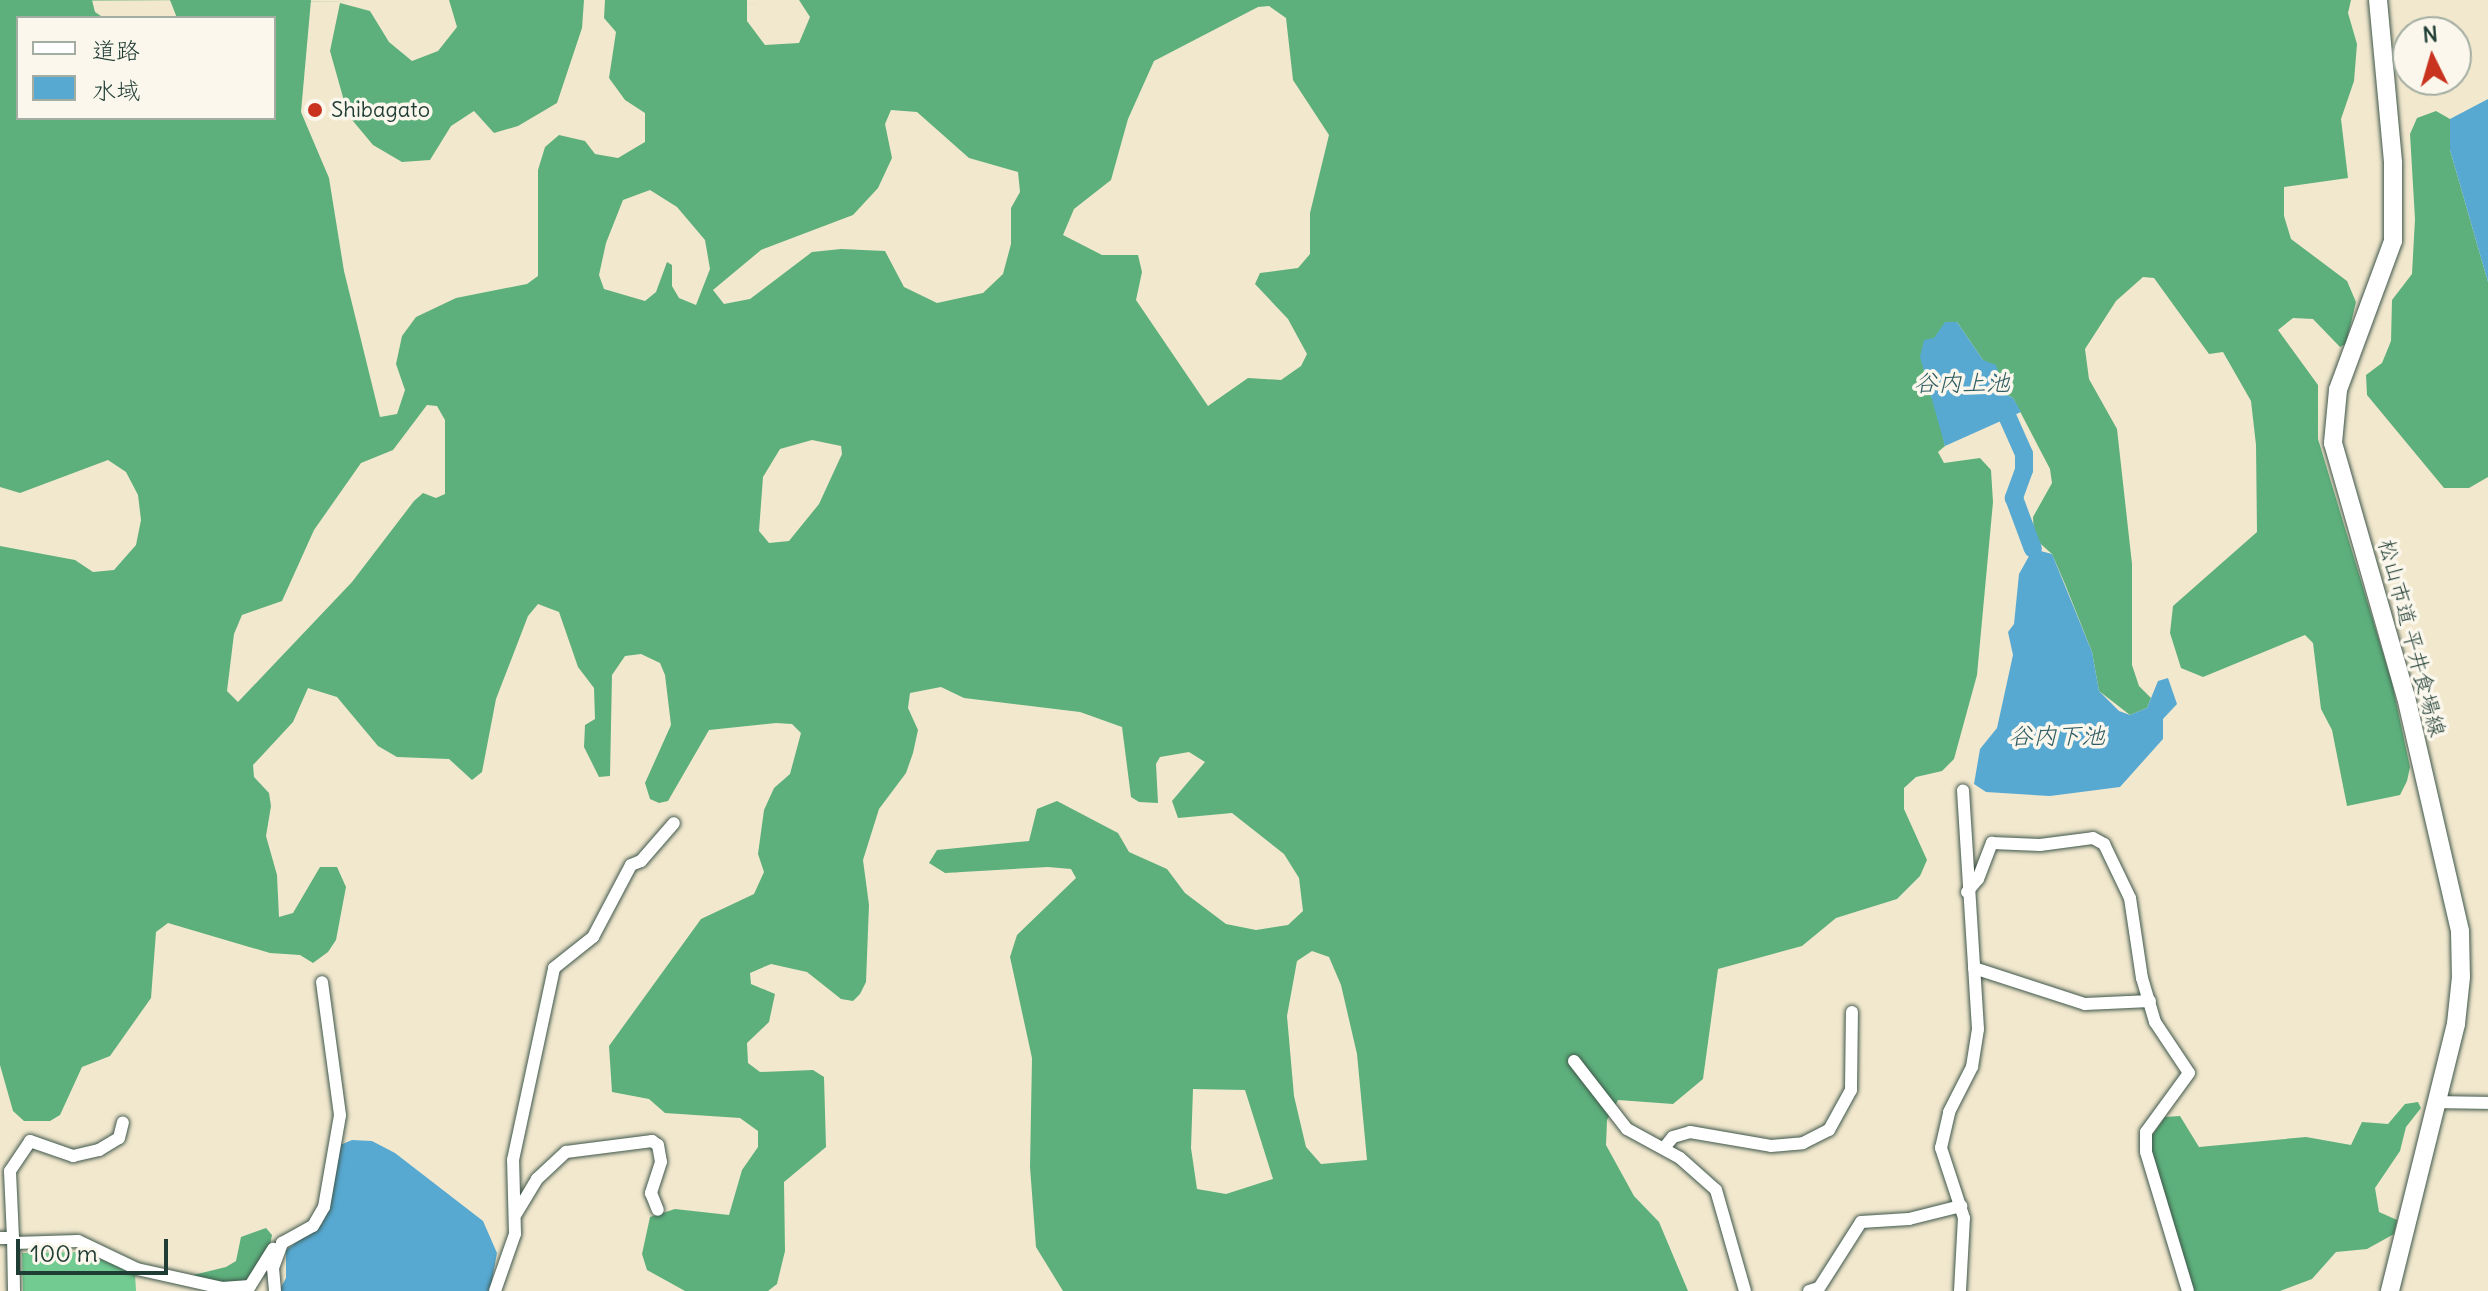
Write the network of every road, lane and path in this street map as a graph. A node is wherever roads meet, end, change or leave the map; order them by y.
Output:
1 (2378, 0) edge
2 (1963, 790) dead end
3 (674, 823) dead end
4 (1967, 892) junction
5 (1974, 968) junction
6 (322, 982) dead end
7 (2150, 1001) junction
8 (1852, 1012) dead end
9 (1574, 1061) dead end
10 (2437, 1102) junction
11 (2488, 1103) edge
12 (123, 1122) dead end
13 (1664, 1148) junction
14 (10, 1171) junction
15 (0, 1187) edge
16 (1961, 1206) junction
17 (658, 1210) dead end
18 (516, 1214) junction
19 (9, 1240) edge
20 (282, 1243) junction
21 (252, 1288) edge
22 (14, 1291) edge
23 (275, 1291) edge
24 (495, 1291) edge
25 (1745, 1291) edge
26 (1809, 1291) edge
27 (1960, 1291) edge
28 (2188, 1291) edge
29 (2390, 1291) edge

1 - 10 street, 松山市道 平井食場線
2 - 4 street
3 - 18 street
4 - 5 street
4 - 7 street
5 - 7 street
5 - 16 street
6 - 20 street
7 - 28 street
8 - 13 street
9 - 13 street
10 - 11 street
10 - 29 street, 松山市道 平井食場線
12 - 14 street
13 - 25 street
14 - 15 street
14 - 19 street
16 - 26 street
16 - 27 street
17 - 18 street
18 - 24 street
19 - 21 street
19 - 22 street
20 - 21 street
20 - 23 street

